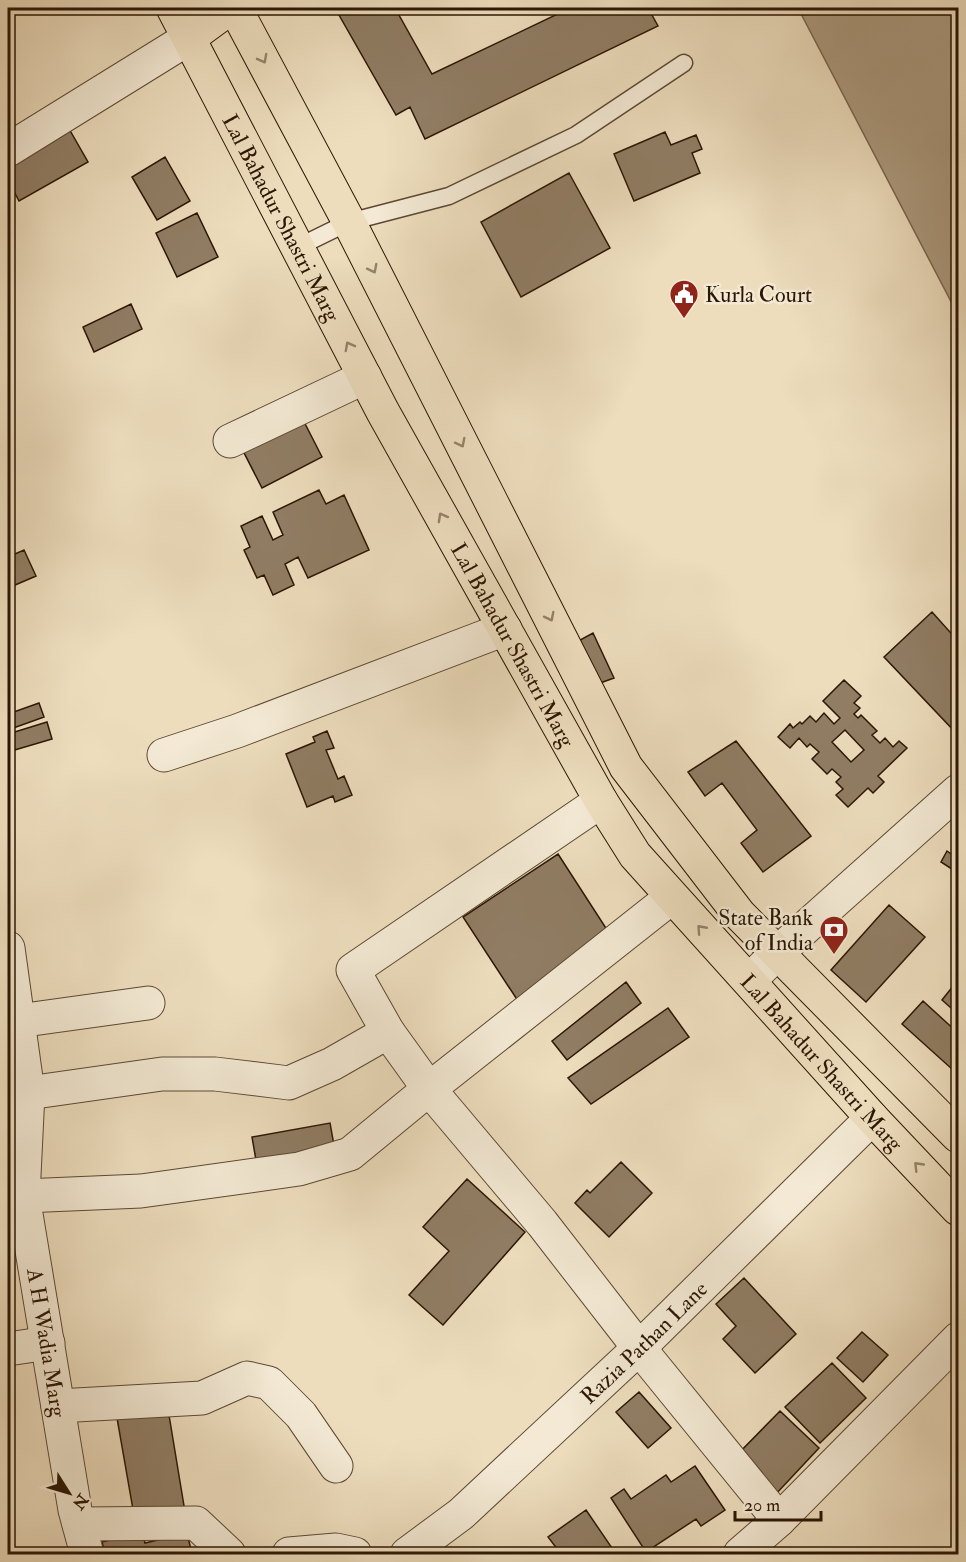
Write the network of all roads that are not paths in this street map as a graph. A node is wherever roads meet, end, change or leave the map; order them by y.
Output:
1 (173, 8) edge
2 (230, 8) edge
3 (235, 8) edge
4 (189, 38) junction
5 (684, 63) dead end
6 (8, 150) edge
7 (349, 222) junction
8 (298, 247) junction
9 (365, 377) junction
10 (230, 441) dead end
11 (505, 629) junction
12 (164, 755) dead end
13 (958, 791) edge
14 (601, 801) junction
15 (672, 897) junction
16 (8, 948) edge
17 (777, 953) junction
18 (748, 981) junction
19 (148, 1003) dead end
20 (18, 1022) junction
21 (388, 1032) junction
22 (429, 1089) junction
23 (28, 1093) junction
24 (872, 1118) junction
25 (958, 1136) edge
26 (23, 1196) junction
27 (958, 1209) edge
28 (958, 1339) edge
29 (48, 1342) junction
30 (8, 1348) edge
31 (639, 1348) junction
32 (58, 1406) junction
33 (336, 1466) dead end
34 (779, 1520) junction
35 (83, 1539) edge
36 (229, 1554) edge
37 (289, 1554) edge
38 (355, 1554) edge
39 (406, 1554) edge
40 (740, 1554) edge

1 - 4 main road, Lal Bahadur Shastri Marg
2 - 4 main road
3 -> 7 main road, Lal Bahadur Shastri Marg
4 - 6 street
4 - 8 main road, Lal Bahadur Shastri Marg
5 - 7 lane
7 - 8 lane
7 -> 17 main road, Lal Bahadur Shastri Marg
9 -> 8 main road, Lal Bahadur Shastri Marg
9 - 10 street
11 -> 9 main road, Lal Bahadur Shastri Marg
11 - 12 street
11 - 14 main road, Lal Bahadur Shastri Marg
13 - 17 street
14 - 15 main road, Lal Bahadur Shastri Marg
14 - 21 street
18 -> 15 main road, Lal Bahadur Shastri Marg
15 - 22 street
16 - 20 street, A H Wadia Marg
17 - 18 street
17 - 25 main road, Lal Bahadur Shastri Marg
18 - 24 main road, Lal Bahadur Shastri Marg
19 - 20 street
20 - 23 street, A H Wadia Marg
21 - 22 street
21 - 23 street
22 - 26 street
22 - 31 street
23 - 26 street, A H Wadia Marg
27 -> 24 main road, Lal Bahadur Shastri Marg
24 - 31 street, Razia Pathan Lane
26 - 29 street, A H Wadia Marg
28 - 34 street
29 - 30 street
29 - 32 street, A H Wadia Marg
31 - 34 street
31 - 39 street, Razia Pathan Lane
32 - 33 street
32 - 35 street, A H Wadia Marg
34 - 40 street
35 - 36 street
37 - 38 street

